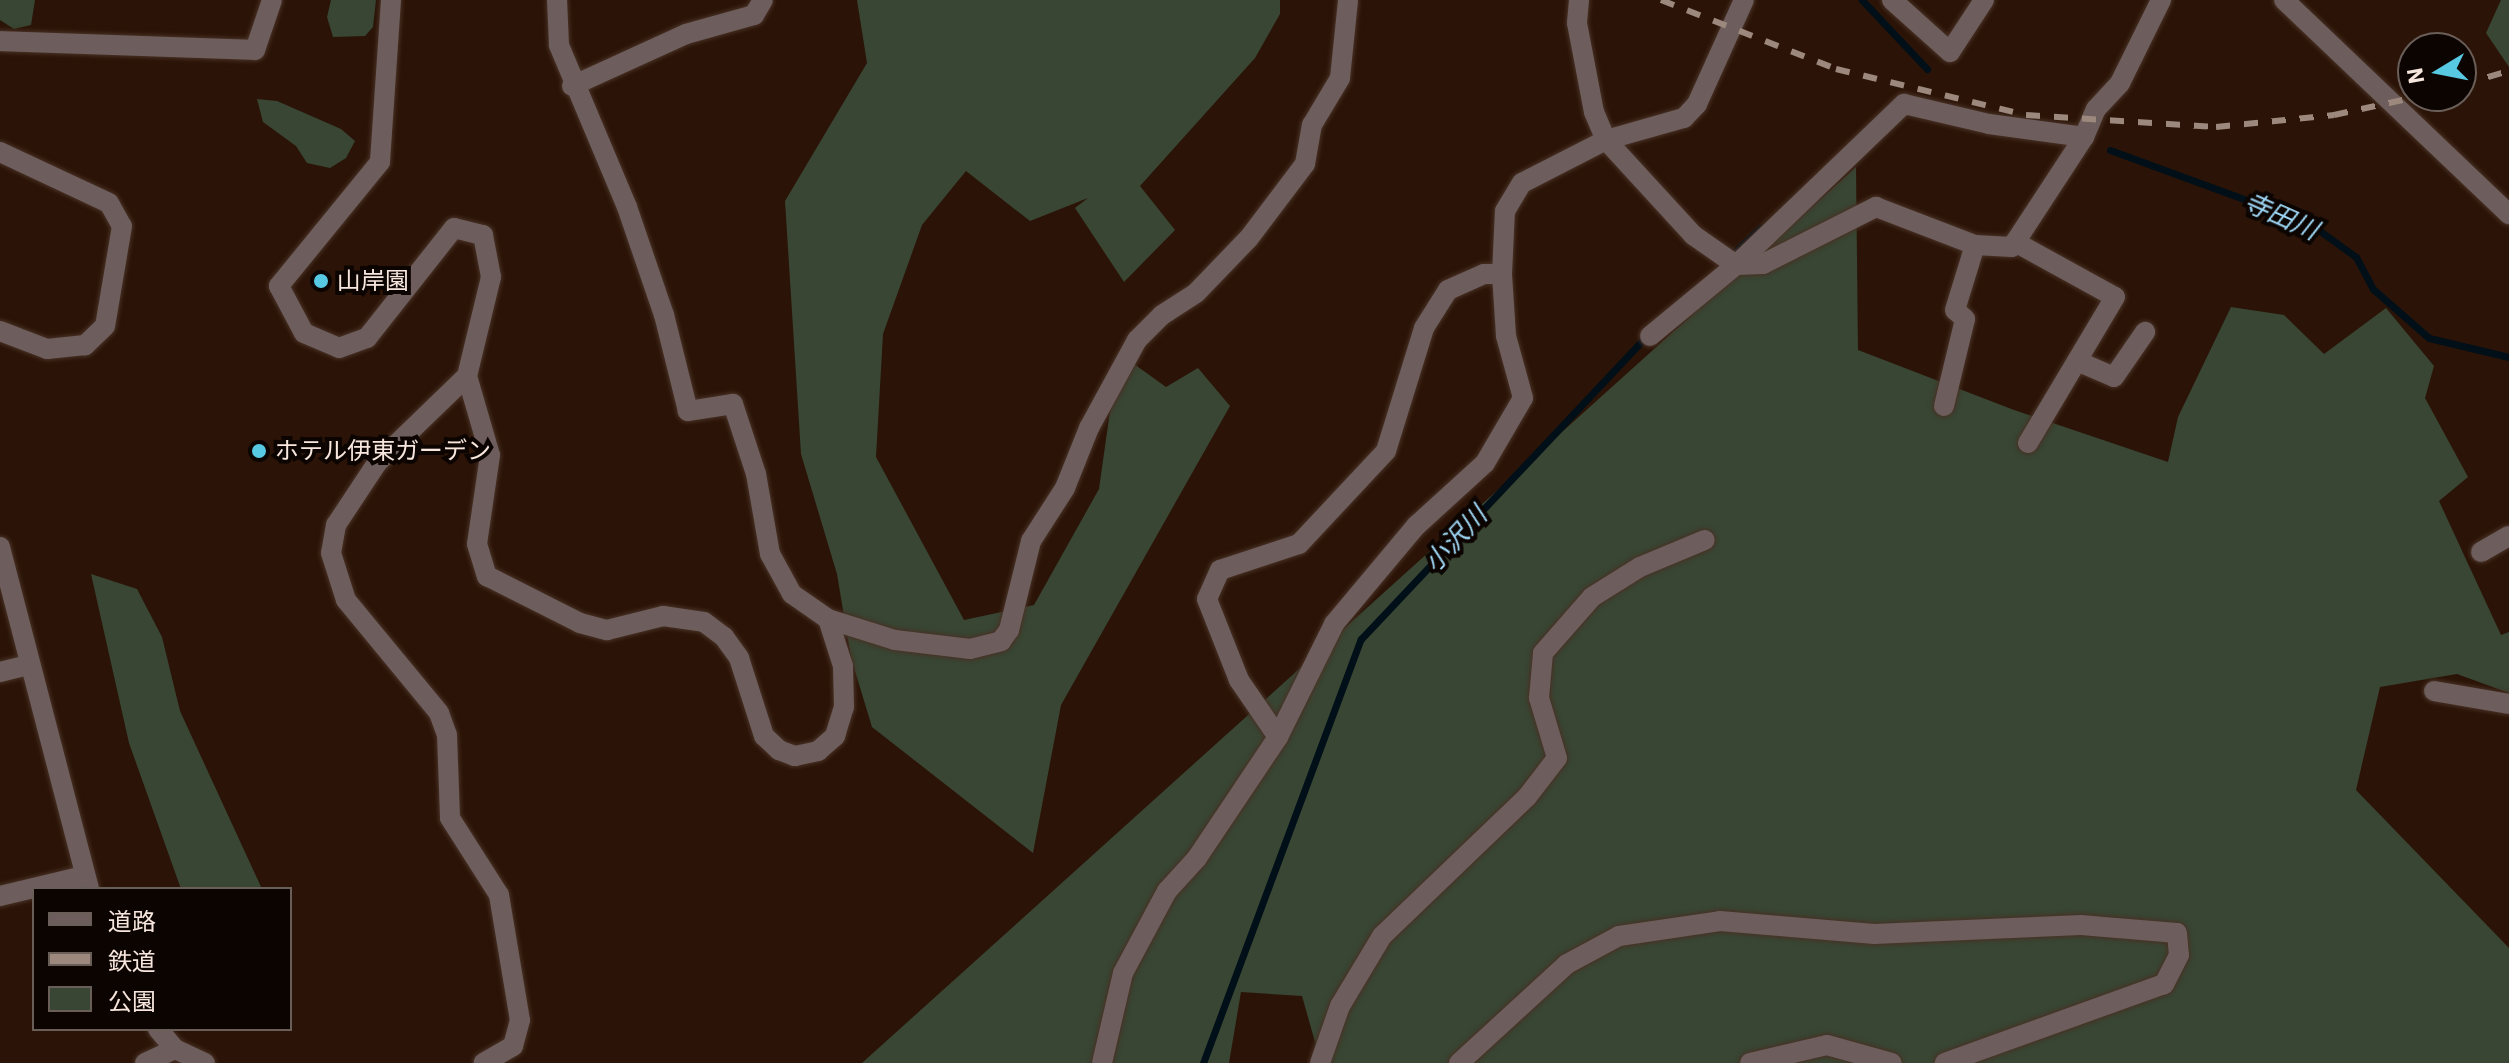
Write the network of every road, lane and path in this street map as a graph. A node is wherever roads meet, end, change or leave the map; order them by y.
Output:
1 (272, 0) edge
2 (391, 0) edge
3 (557, 0) edge
4 (763, 0) edge
5 (1348, 0) edge
6 (1579, 0) edge
7 (1744, 0) edge
8 (1892, 0) edge
9 (1984, 0) edge
10 (2161, 0) edge
11 (2284, 0) edge
12 (0, 41) edge
13 (572, 86) junction
14 (2084, 137) junction
15 (1606, 140) junction
16 (0, 152) edge
17 (2509, 214) edge
18 (2015, 242) junction
19 (1975, 245) junction
20 (1725, 260) junction
21 (1502, 274) junction
22 (0, 331) edge
23 (2145, 332) dead end
24 (1650, 336) dead end
25 (2077, 361) junction
26 (467, 376) junction
27 (1944, 406) dead end
28 (2028, 443) dead end
29 (2509, 536) edge
30 (1705, 540) dead end
31 (0, 547) edge
32 (2481, 552) dead end
33 (828, 619) junction
34 (29, 665) junction
35 (0, 672) edge
36 (2434, 691) dead end
37 (2509, 704) edge
38 (1278, 737) junction
39 (86, 882) edge
40 (55, 887) edge
41 (32, 891) edge
42 (0, 896) edge
43 (160, 1031) edge
44 (175, 1049) junction
45 (145, 1063) edge
46 (205, 1063) edge
47 (483, 1063) edge
48 (1102, 1063) edge
49 (1320, 1063) edge
50 (1459, 1063) edge
51 (1750, 1063) edge
52 (1892, 1063) edge
53 (1945, 1063) edge

1 - 12 street
2 - 26 street
3 - 13 street
4 - 13 street
5 - 33 street
6 - 15 street
7 - 15 street
8 - 9 street
10 - 14 street
11 - 17 street
13 - 33 street
14 - 18 street
14 - 20 street
15 - 20 street
15 - 21 street
16 - 22 street
18 - 19 street
18 - 25 street
19 - 20 street
19 - 27 street
20 - 24 street
21 - 38 street
21 - 38 street
23 - 25 street
25 - 28 street
26 - 33 street
26 - 47 street
29 - 32 street
30 - 49 street
31 - 34 street
34 - 35 street
34 - 39 street
36 - 37 street
38 - 48 street
39 - 40 street
41 - 42 street
43 - 44 street
44 - 45 street
44 - 46 street
50 - 53 street
51 - 52 street

